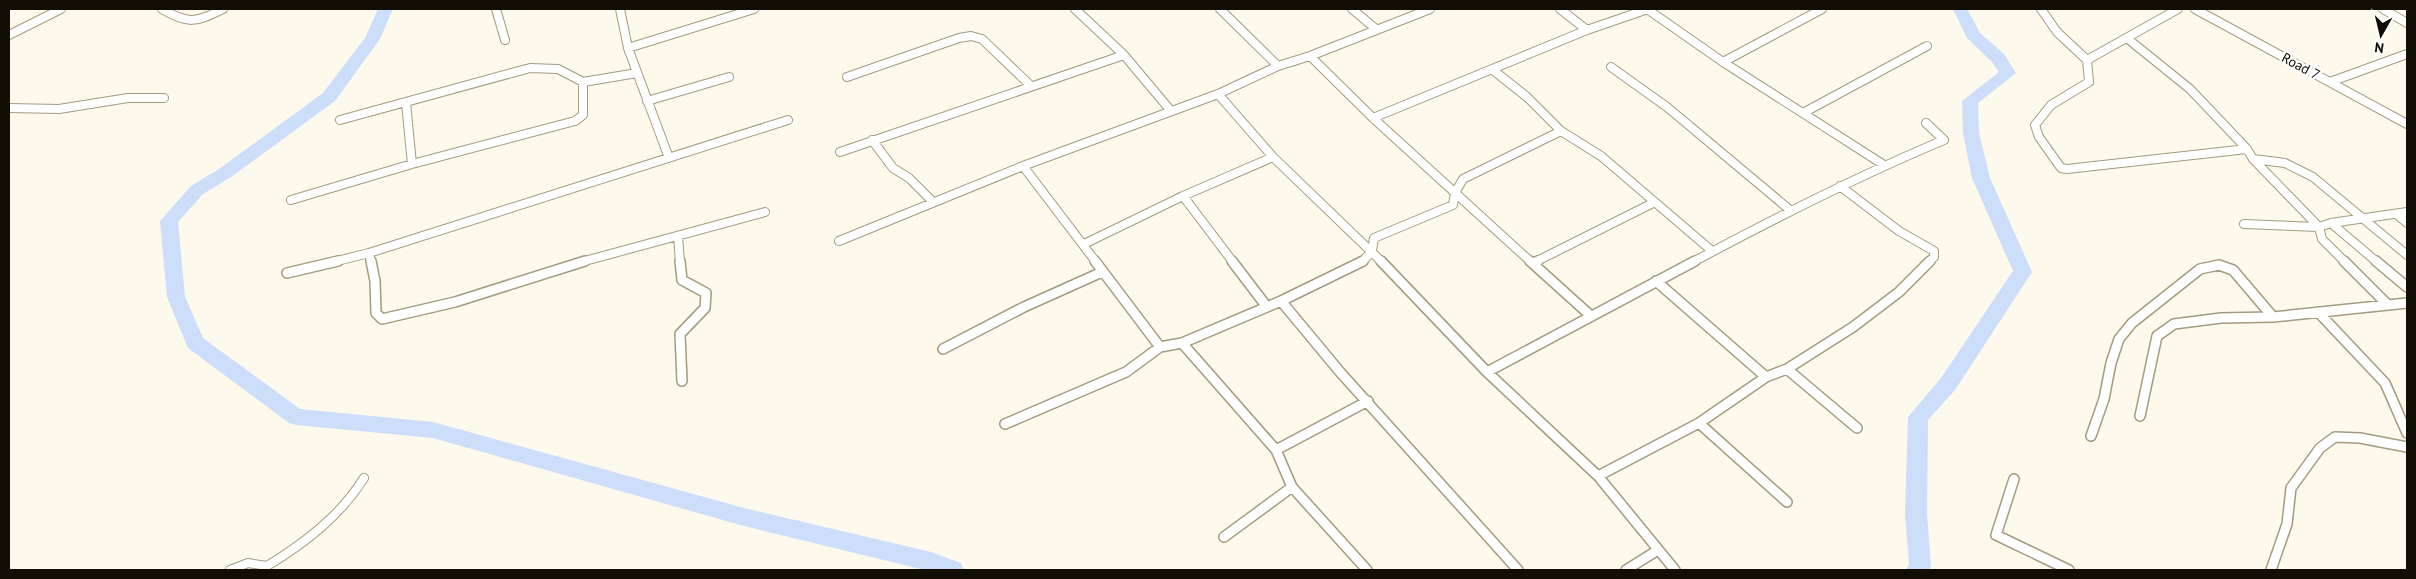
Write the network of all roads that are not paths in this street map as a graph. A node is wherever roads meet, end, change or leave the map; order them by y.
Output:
1 (61, 9) edge
2 (162, 9) edge
3 (223, 9) edge
4 (496, 9) edge
5 (620, 9) edge
6 (754, 9) edge
7 (1075, 9) edge
8 (1220, 9) edge
9 (1352, 9) edge
10 (1430, 9) edge
11 (1560, 9) edge
12 (1647, 9) edge
13 (1822, 9) edge
14 (2041, 9) edge
15 (2178, 9) edge
16 (2383, 9) edge
17 (2202, 10) edge
18 (2407, 23) edge
19 (1376, 28) junction
20 (1587, 30) junction
21 (9, 35) edge
22 (2128, 39) junction
23 (505, 40) dead end
24 (1926, 46) dead end
25 (628, 48) junction
26 (2407, 54) edge
27 (1124, 55) junction
28 (1310, 56) junction
29 (2087, 60) junction
30 (1723, 62) junction
31 (1278, 66) junction
32 (1611, 67) dead end
33 (1493, 70) junction
34 (637, 72) junction
35 (729, 76) dead end
36 (847, 77) dead end
37 (583, 82) junction
38 (2330, 82) junction
39 (1031, 86) junction
40 (1218, 94) junction
41 (164, 98) dead end
42 (647, 101) junction
43 (406, 103) junction
44 (9, 108) edge
45 (1172, 111) junction
46 (1803, 113) junction
47 (1373, 118) junction
48 (340, 120) dead end
49 (788, 120) dead end
50 (1926, 123) dead end
51 (2407, 124) edge
52 (1561, 131) junction
53 (872, 140) junction
54 (2247, 149) junction
55 (840, 152) dead end
56 (669, 158) junction
57 (1274, 158) junction
58 (2253, 159) junction
59 (412, 164) junction
60 (1884, 165) junction
61 (1023, 166) junction
62 (1840, 186) junction
63 (1456, 193) junction
64 (1184, 196) junction
65 (291, 200) dead end
66 (933, 202) junction
67 (1653, 203) junction
68 (1790, 210) junction
69 (765, 212) dead end
70 (2407, 212) edge
71 (2396, 214) junction
72 (2363, 219) junction
73 (2332, 223) junction
74 (2407, 223) edge
75 (2244, 224) dead end
76 (2319, 227) junction
77 (678, 236) junction
78 (839, 241) dead end
79 (1084, 244) junction
80 (1712, 251) junction
81 (1372, 252) junction
82 (369, 253) junction
83 (2407, 255) edge
84 (1534, 263) junction
85 (288, 272) dead end
86 (1102, 272) junction
87 (1656, 281) junction
88 (2407, 286) edge
89 (1281, 302) junction
90 (2407, 303) edge
91 (2387, 304) junction
92 (1267, 307) junction
93 (2318, 312) junction
94 (1591, 316) junction
95 (2273, 316) junction
96 (1182, 344) junction
97 (1160, 347) junction
98 (943, 349) dead end
99 (1787, 369) junction
100 (1487, 372) junction
101 (1766, 376) junction
102 (682, 381) dead end
103 (1368, 401) junction
104 (2140, 416) dead end
105 (1699, 422) junction
106 (1005, 424) dead end
107 (1857, 428) dead end
108 (2407, 434) edge
109 (2091, 436) dead end
110 (2407, 447) edge
111 (1276, 450) junction
112 (1598, 476) junction
113 (364, 478) dead end
114 (2014, 479) dead end
115 (1292, 487) junction
116 (1787, 502) dead end
117 (1224, 537) dead end
118 (1658, 550) junction
119 (230, 570) edge
120 (1367, 570) edge
121 (1518, 570) edge
122 (1626, 570) edge
123 (1675, 570) edge
124 (2069, 570) edge
125 (2271, 570) edge

1 - 21 street
2 - 3 street
4 - 23 street
5 - 25 street
6 - 25 street
7 - 27 street
8 - 31 street
9 - 19 street
10 - 19 street
11 - 20 street
12 - 20 street
12 - 30 street
13 - 30 street
14 - 29 street
15 - 22 street
16 - 18 street
17 - 38 street, Road 7
19 - 28 street
20 - 33 street
22 - 29 street
22 - 54 street
24 - 46 street
25 - 34 street
26 - 38 street
27 - 39 street
27 - 45 street
28 - 31 street
28 - 47 street
29 - 54 street
30 - 46 street
31 - 40 street
32 - 68 street
33 - 47 street
33 - 52 street
34 - 37 street
34 - 42 street
35 - 42 street
36 - 39 street
37 - 43 street
37 - 59 street
38 - 51 street, Road 7
39 - 53 street
40 - 45 street
40 - 57 street
41 - 44 street
42 - 56 street
43 - 48 street
43 - 59 street
45 - 61 street
46 - 60 street
47 - 63 street
49 - 56 street
50 - 60 street
52 - 63 street
52 - 67 street
53 - 55 street
53 - 66 street
54 - 58 street
56 - 82 street
57 - 64 street
57 - 81 street
58 - 72 street
58 - 76 street
59 - 65 street
60 - 62 street
61 - 66 street
61 - 79 street
62 - 68 street
62 - 99 street
63 - 81 street
63 - 84 street
64 - 79 street
64 - 92 street
66 - 78 street
67 - 80 street
67 - 84 street
68 - 80 street
69 - 77 street
70 - 71 street
71 - 72 street
71 - 74 street
72 - 73 street
72 - 83 street
73 - 76 street
73 - 88 street
75 - 76 street
76 - 91 street
77 - 82 street
77 - 102 street
79 - 86 street
80 - 87 street
81 - 89 street
81 - 100 street
82 - 85 street
84 - 94 street
86 - 97 street
86 - 98 street
87 - 94 street
87 - 101 street
89 - 92 street
89 - 103 street
90 - 91 street
91 - 93 street
92 - 96 street
93 - 95 street
93 - 108 street
94 - 100 street
95 - 104 street
95 - 109 street
96 - 97 street
96 - 111 street
97 - 106 street
99 - 101 street
99 - 107 street
100 - 112 street
101 - 105 street
103 - 111 street
103 - 121 street
105 - 112 street
105 - 116 street
110 - 125 street
111 - 115 street
112 - 118 street
113 - 119 street
114 - 124 street
115 - 117 street
115 - 120 street
118 - 122 street
118 - 123 street

